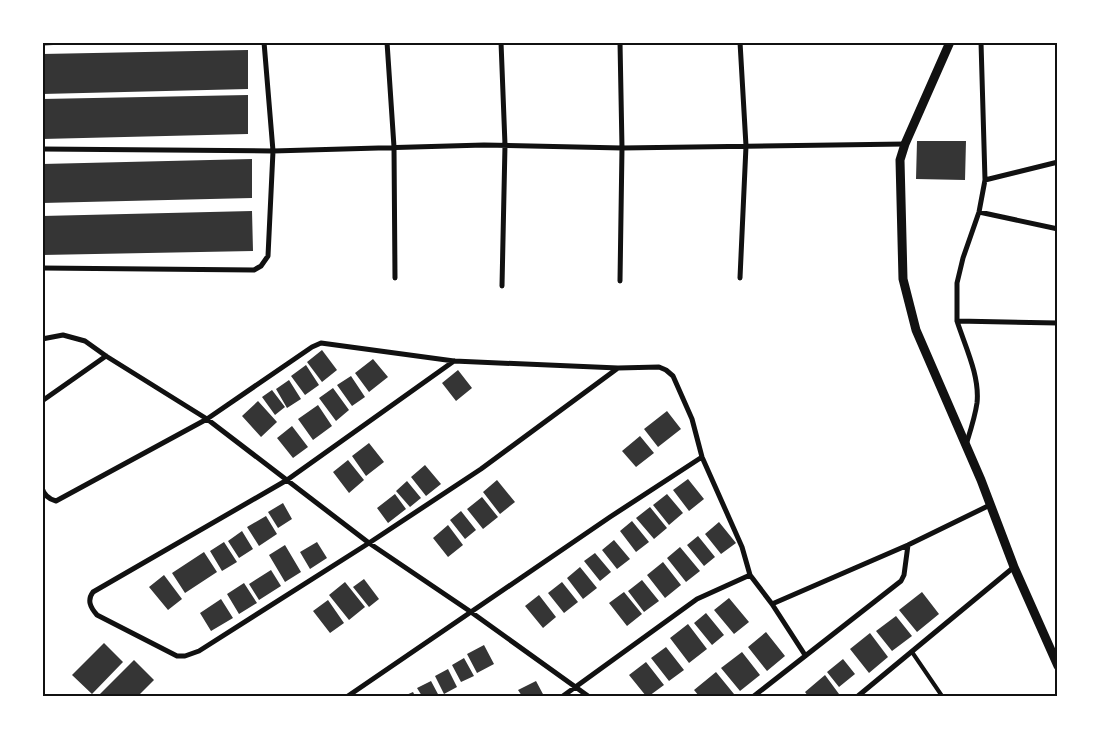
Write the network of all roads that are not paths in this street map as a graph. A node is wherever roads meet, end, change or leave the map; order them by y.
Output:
1 (64, 42) edge
2 (264, 42) edge
3 (388, 42) edge
4 (501, 42) edge
5 (620, 42) edge
6 (740, 42) edge
7 (950, 42) edge
8 (981, 42) edge
9 (42, 43) edge
10 (905, 144) junction
11 (505, 145) junction
12 (746, 146) junction
13 (394, 147) junction
14 (622, 148) junction
15 (42, 150) edge
16 (274, 151) junction
17 (1058, 162) edge
18 (984, 180) junction
19 (979, 212) junction
20 (1058, 229) edge
21 (42, 268) edge
22 (395, 278) dead end
23 (740, 278) dead end
24 (620, 281) dead end
25 (502, 286) dead end
26 (957, 320) junction
27 (1058, 323) edge
28 (42, 339) edge
29 (106, 356) junction
30 (454, 361) junction
31 (618, 368) junction
32 (42, 401) edge
33 (207, 419) junction
34 (966, 446) junction
35 (702, 457) junction
36 (287, 480) junction
37 (42, 488) edge
38 (990, 505) junction
39 (369, 543) junction
40 (908, 546) junction
41 (1014, 567) junction
42 (750, 575) junction
43 (772, 604) junction
44 (471, 612) junction
45 (912, 652) junction
46 (805, 655) junction
47 (1057, 666) edge
48 (575, 688) junction
49 (348, 696) edge
50 (563, 696) edge
51 (588, 696) edge
52 (754, 696) edge
53 (858, 696) edge
54 (942, 696) edge

1 - 9 street
2 - 16 street
3 - 13 street
4 - 11 street
5 - 14 street
6 - 12 street
7 - 10 street
8 - 18 street
10 - 12 street
10 - 34 street
11 - 13 street
11 - 14 street
11 - 25 street
12 - 14 street
12 - 23 street
13 - 16 street
13 - 22 street
14 - 24 street
15 - 16 street
16 - 21 street
17 - 18 street
18 - 19 street
19 - 20 street
19 - 26 street
26 - 27 street
26 - 34 street
28 - 29 street
29 - 32 street
29 - 33 street
30 - 31 street
30 - 33 street
30 - 36 street
31 - 35 street
31 - 39 street
33 - 36 street
33 - 37 street
34 - 38 street
35 - 42 street
35 - 44 street
36 - 39 street
36 - 39 street
38 - 40 street
38 - 41 street
39 - 44 street
40 - 43 street
40 - 46 street
41 - 45 street
41 - 47 street
42 - 43 street
42 - 48 street
43 - 46 street
44 - 48 street
44 - 49 street
45 - 53 street
45 - 54 lane
46 - 52 street
48 - 50 street
48 - 51 street

